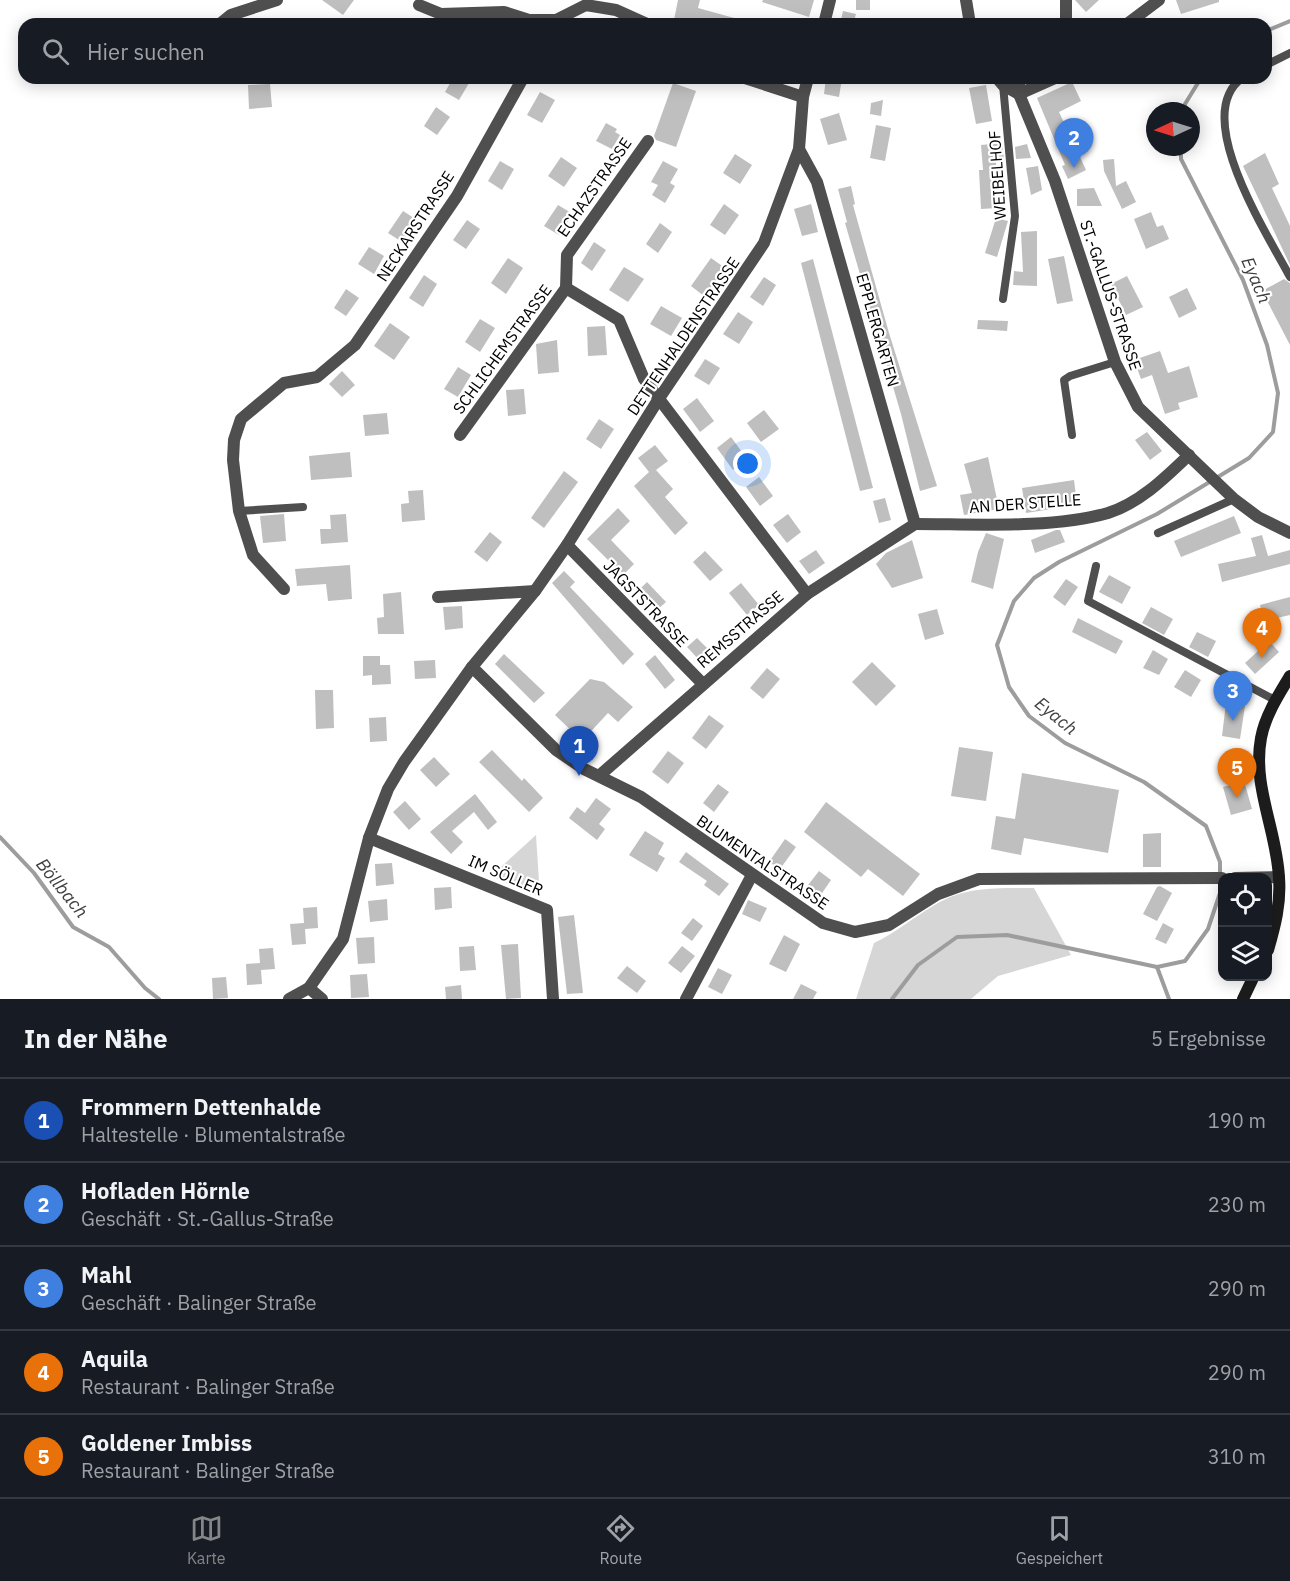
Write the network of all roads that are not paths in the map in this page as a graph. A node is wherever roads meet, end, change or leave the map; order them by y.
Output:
1 (277, 0) edge
2 (830, 0) edge
3 (966, 0) edge
4 (1066, 0) edge
5 (1159, 0) edge
6 (419, 5) dead end
7 (227, 18) edge
8 (523, 18) edge
9 (563, 18) edge
10 (634, 18) edge
11 (826, 18) edge
12 (969, 18) edge
13 (1066, 18) edge
14 (1135, 18) edge
15 (1290, 53) edge
16 (1272, 62) edge
17 (521, 84) edge
18 (763, 84) edge
19 (806, 84) edge
20 (1000, 84) edge
21 (1003, 84) edge
22 (1019, 84) edge
23 (1042, 84) edge
24 (1234, 84) edge
25 (1019, 94) junction
26 (803, 97) junction
27 (648, 141) dead end
28 (799, 149) junction
29 (1290, 278) edge
30 (566, 288) junction
31 (1003, 299) dead end
32 (1116, 362) junction
33 (658, 400) junction
34 (460, 435) dead end
35 (1071, 435) dead end
36 (1193, 459) junction
37 (1234, 499) junction
38 (303, 507) dead end
39 (239, 511) junction
40 (915, 524) junction
41 (1158, 533) dead end
42 (1290, 533) edge
43 (567, 545) junction
44 (1096, 566) dead end
45 (284, 589) dead end
46 (535, 591) junction
47 (807, 594) junction
48 (438, 597) dead end
49 (472, 667) junction
50 (1290, 676) edge
51 (702, 683) junction
52 (1275, 700) junction
53 (600, 776) junction
54 (369, 838) junction
55 (752, 875) junction
56 (1272, 876) edge
57 (1280, 877) junction
58 (1218, 878) edge
59 (1272, 936) edge
60 (1252, 981) edge
61 (309, 988) junction
62 (289, 999) edge
63 (322, 999) edge
64 (553, 999) edge
65 (686, 999) edge
66 (1243, 999) edge

1 - 7 street
2 - 11 street
3 - 12 street
4 - 13 street
5 - 14 street
6 - 8 street
9 - 10 street
15 - 16 lane
17 - 39 street, NECKARSTRASSE
18 - 26 street
19 - 26 street, DETTENHALDENSTRASSE
20 - 31 lane, WEIBELHOF
21 - 25 street
22 - 25 street
23 - 25 street
24 - 29 lane
25 - 32 street, ST.-GALLUS-STRASSE
26 - 28 street, DETTENHALDENSTRASSE
27 - 30 street, ECHAZSTRASSE
28 - 33 street, DETTENHALDENSTRASSE
28 - 40 street, EPPLERGARTEN
30 - 33 street, SCHLICHEMSTRASSE
30 - 34 street, SCHLICHEMSTRASSE
32 - 35 lane
32 - 36 street, ST.-GALLUS-STRASSE
33 - 43 street, DETTENHALDENSTRASSE
33 - 47 street, SCHLICHEMSTRASSE
36 - 37 street, ST.-GALLUS-STRASSE
36 - 40 street, AN DER STELLE
37 - 41 lane
37 - 42 street, ST.-GALLUS-STRASSE
38 - 39 lane
39 - 45 street
40 - 47 street, REMSSTRASSE
43 - 46 street, DETTENHALDENSTRASSE
43 - 51 street, JAGSTSTRASSE
44 - 52 lane
46 - 48 street
46 - 49 street, DETTENHALDENSTRASSE
47 - 51 street, REMSSTRASSE
49 - 53 street, BLUMENTALSTRASSE
49 - 54 street, DETTENHALDENSTRASSE
50 - 52 main road
51 - 53 street, REMSSTRASSE
52 - 57 main road
53 - 55 street, BLUMENTALSTRASSE
54 - 61 street, DETTENHALDENSTRASSE
54 - 64 street, IM SÖLLER
55 - 58 street, BLUMENTALSTRASSE
55 - 65 street
56 - 57 street
57 - 59 main road
60 - 66 main road
61 - 62 street, DETTENHALDENSTRASSE
61 - 63 street

